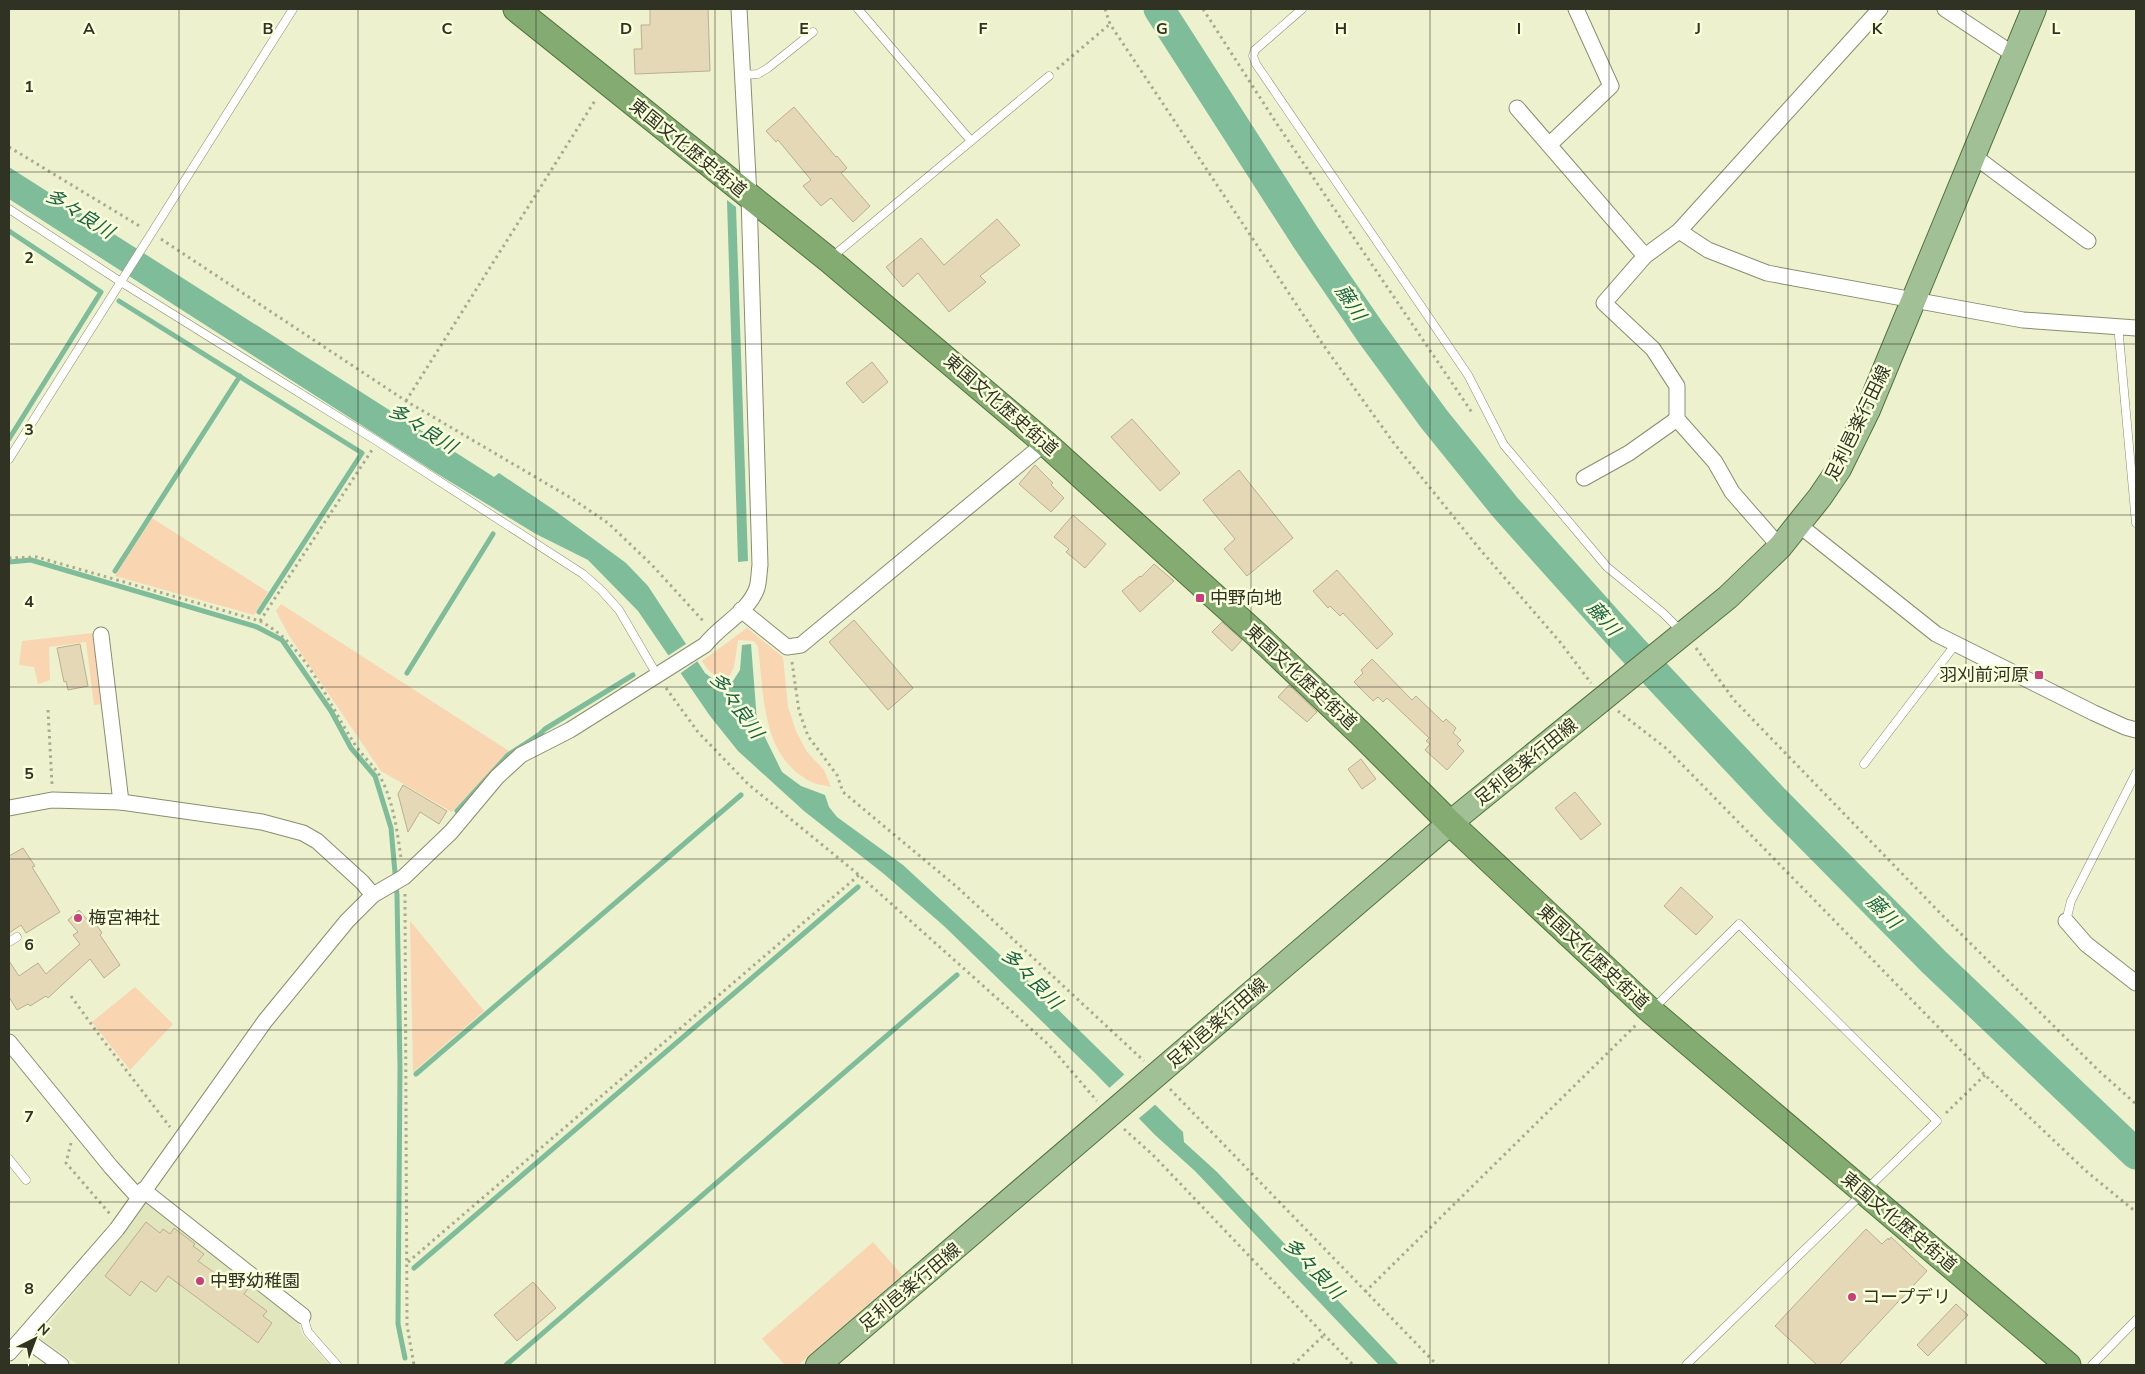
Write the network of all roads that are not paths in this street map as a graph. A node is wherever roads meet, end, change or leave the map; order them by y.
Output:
1 (293, 9) edge
2 (516, 9) edge
3 (739, 9) edge
4 (858, 9) edge
5 (1302, 9) edge
6 (1576, 9) edge
7 (1880, 9) edge
8 (1945, 9) edge
9 (2034, 9) edge
10 (813, 32) dead end
11 (2016, 56) junction
12 (744, 75) junction
13 (1048, 76) road end
14 (1517, 108) dead end
15 (971, 141) junction
16 (1549, 146) junction
17 (1974, 156) junction
18 (749, 196) junction
19 (9, 210) edge
20 (1679, 231) junction
21 (2088, 241) dead end
22 (1645, 256) junction
23 (829, 260) junction
24 (122, 279) junction
25 (1913, 301) junction
26 (2118, 326) junction
27 (2136, 328) edge
28 (1677, 419) junction
29 (1046, 443) junction
30 (9, 458) edge
31 (1584, 478) dead end
32 (2136, 523) edge
33 (1799, 525) junction
34 (1780, 547) junction
35 (741, 610) junction
36 (101, 636) dead end
37 (1685, 640) junction
38 (1955, 645) junction
39 (660, 673) junction
40 (2136, 730) edge
41 (1864, 764) dead end
42 (2136, 773) edge
43 (120, 802) junction
44 (9, 808) edge
45 (1450, 823) junction
46 (373, 895) junction
47 (2066, 921) joint
48 (17, 937) dead end
49 (9, 942) edge
50 (2136, 984) edge
51 (1651, 1011) junction
52 (9, 1042) edge
53 (9, 1159) edge
54 (26, 1180) dead end
55 (1864, 1192) junction
56 (141, 1194) junction
57 (303, 1316) joint
58 (2136, 1320) edge
59 (24, 1338) junction
60 (9, 1353) edge
61 (61, 1365) edge
62 (337, 1365) edge
63 (818, 1365) edge
64 (1686, 1365) edge
65 (2068, 1365) edge
66 (2092, 1365) edge

1 - 24 lane
2 - 18 highway, 東国文化歴史街道
3 - 12 street
4 - 15 lane
5 - 37 lane
6 - 16 street
7 - 20 street
8 - 11 street
9 - 11 main road, 足利邑楽行田線
10 - 12 lane
11 - 17 main road, 足利邑楽行田線
12 - 18 street
13 - 15 lane
14 - 16 street
15 - 23 lane
16 - 22 street
17 - 21 street
17 - 25 main road, 足利邑楽行田線
18 - 23 highway, 東国文化歴史街道
18 - 35 street
19 - 24 lane
20 - 22 street
20 - 25 street
22 - 28 street
23 - 29 highway, 東国文化歴史街道
24 - 30 lane
24 - 39 lane
25 - 26 street
25 - 33 main road, 足利邑楽行田線
26 - 27 street
26 - 32 lane
28 - 31 street
28 - 34 street
29 - 35 street
29 - 45 highway, 東国文化歴史街道
33 - 34 main road, 足利邑楽行田線
33 - 38 street
34 - 37 main road, 足利邑楽行田線
35 - 39 street
36 - 43 street
37 - 45 main road, 足利邑楽行田線
38 - 40 street
38 - 41 lane
39 - 46 street
42 - 47 lane
43 - 44 street
43 - 46 street
45 - 51 highway, 東国文化歴史街道
45 - 63 main road, 足利邑楽行田線
46 - 56 street
47 - 50 street
48 - 49 lane
51 - 55 highway, 東国文化歴史街道
51 - 55 lane
52 - 56 street
53 - 54 lane
55 - 64 lane
55 - 65 highway, 東国文化歴史街道
56 - 57 street
56 - 59 street
57 - 62 lane
58 - 66 lane
59 - 60 street
59 - 61 street

